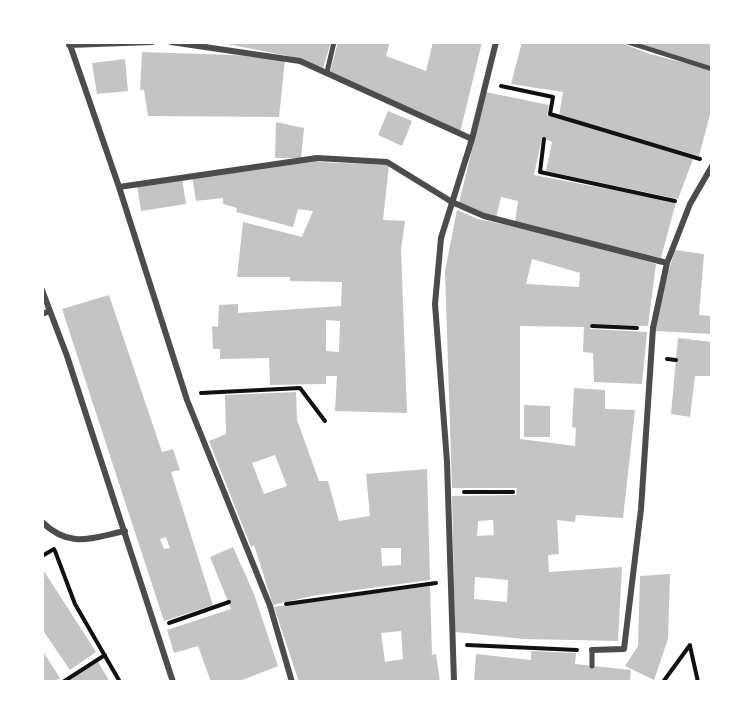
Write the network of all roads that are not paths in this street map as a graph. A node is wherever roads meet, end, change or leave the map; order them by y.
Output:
1 (152, 42) edge
2 (171, 42) edge
3 (334, 42) edge
4 (496, 42) edge
5 (627, 42) edge
6 (69, 43) edge
7 (210, 44) edge
8 (712, 69) edge
9 (327, 72) junction
10 (472, 139) junction
11 (712, 166) edge
12 (119, 187) junction
13 (452, 202) junction
14 (667, 263) junction
15 (42, 290) edge
16 (50, 311) junction
17 (42, 314) edge
18 (42, 522) edge
19 (125, 531) junction
20 (592, 650) joint
21 (592, 666) dead end
22 (173, 682) edge
23 (292, 682) edge
24 (454, 682) edge

1 - 6 street
2 - 7 street
3 - 9 street
4 - 10 street
5 - 8 lane
6 - 12 street
7 - 9 street
9 - 10 street
10 - 13 street
11 - 14 street
12 - 13 street
12 - 23 street
13 - 14 street
13 - 24 street
14 - 20 street
15 - 16 street
16 - 17 street
16 - 19 street
18 - 19 street
19 - 22 street
20 - 21 street

